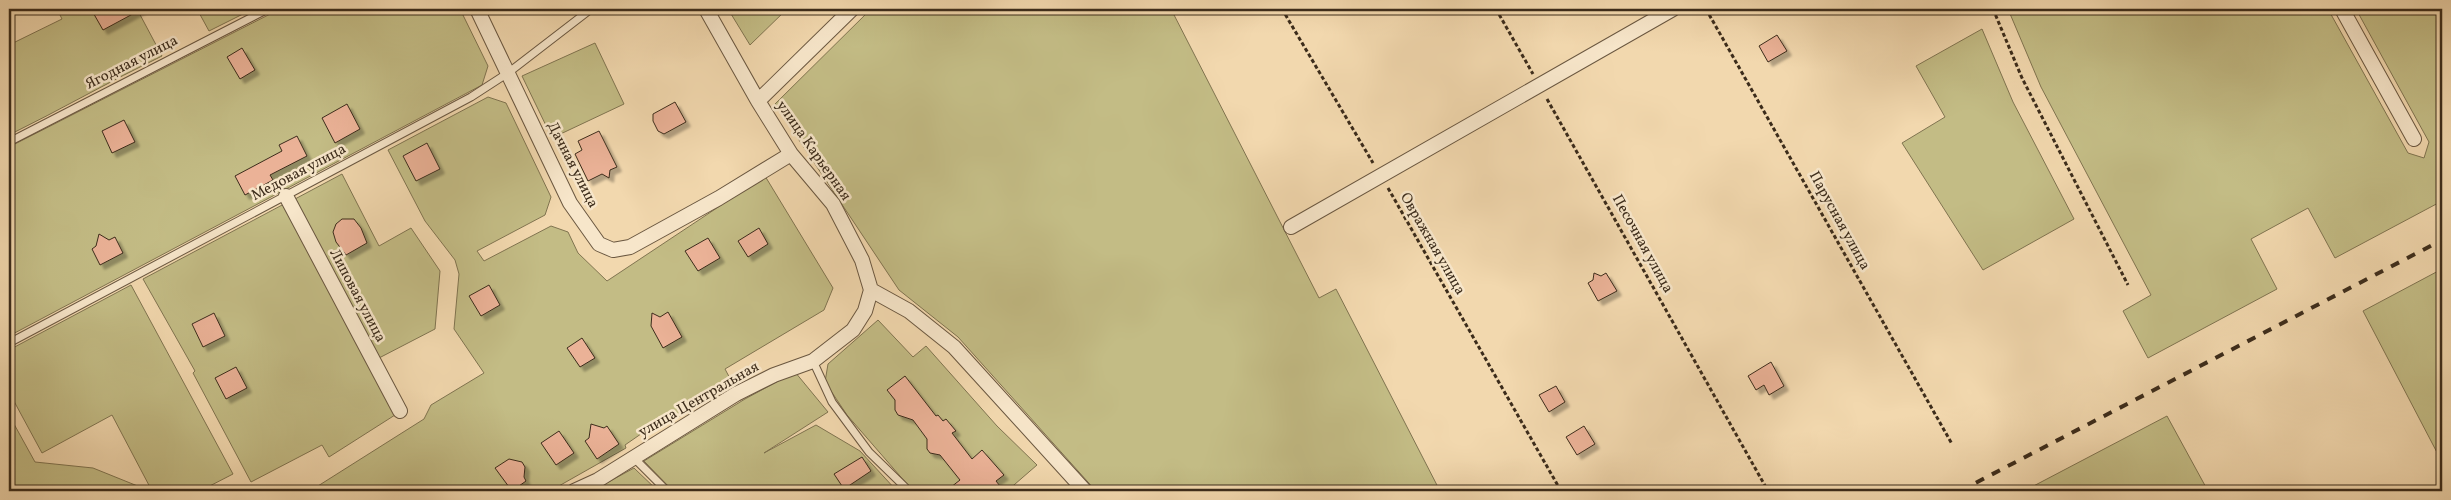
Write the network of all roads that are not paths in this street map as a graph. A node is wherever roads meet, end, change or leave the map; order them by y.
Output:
1 (268, 9) edge
2 (477, 9) edge
3 (591, 9) edge
4 (706, 9) edge
5 (852, 9) edge
6 (1673, 9) edge
7 (2342, 9) edge
8 (508, 73) junction
9 (758, 101) junction
10 (2414, 139) dead end
11 (9, 142) edge
12 (792, 154) junction
13 (286, 196) junction
14 (1291, 228) dead end
15 (871, 290) junction
16 (9, 343) edge
17 (813, 361) junction
18 (400, 411) dead end
19 (634, 458) junction
20 (574, 491) edge
21 (667, 491) edge
22 (909, 491) edge
23 (1085, 491) edge

1 - 11 lane, Ягодная улица
2 - 8 street, Дачная улица
3 - 8 lane, Медовая улица
4 - 9 street, улица Карьерная
5 - 9 street
6 - 14 street
7 - 10 street
8 - 12 street, Дачная улица
8 - 13 lane, Медовая улица
9 - 12 street, улица Карьерная
12 - 15 street, улица Карьерная
13 - 16 lane, Медовая улица
13 - 18 street, Липовая улица
15 - 17 street, улица Центральная
15 - 23 street
17 - 19 street, улица Центральная
17 - 22 lane
19 - 20 street, улица Центральная
19 - 21 lane

